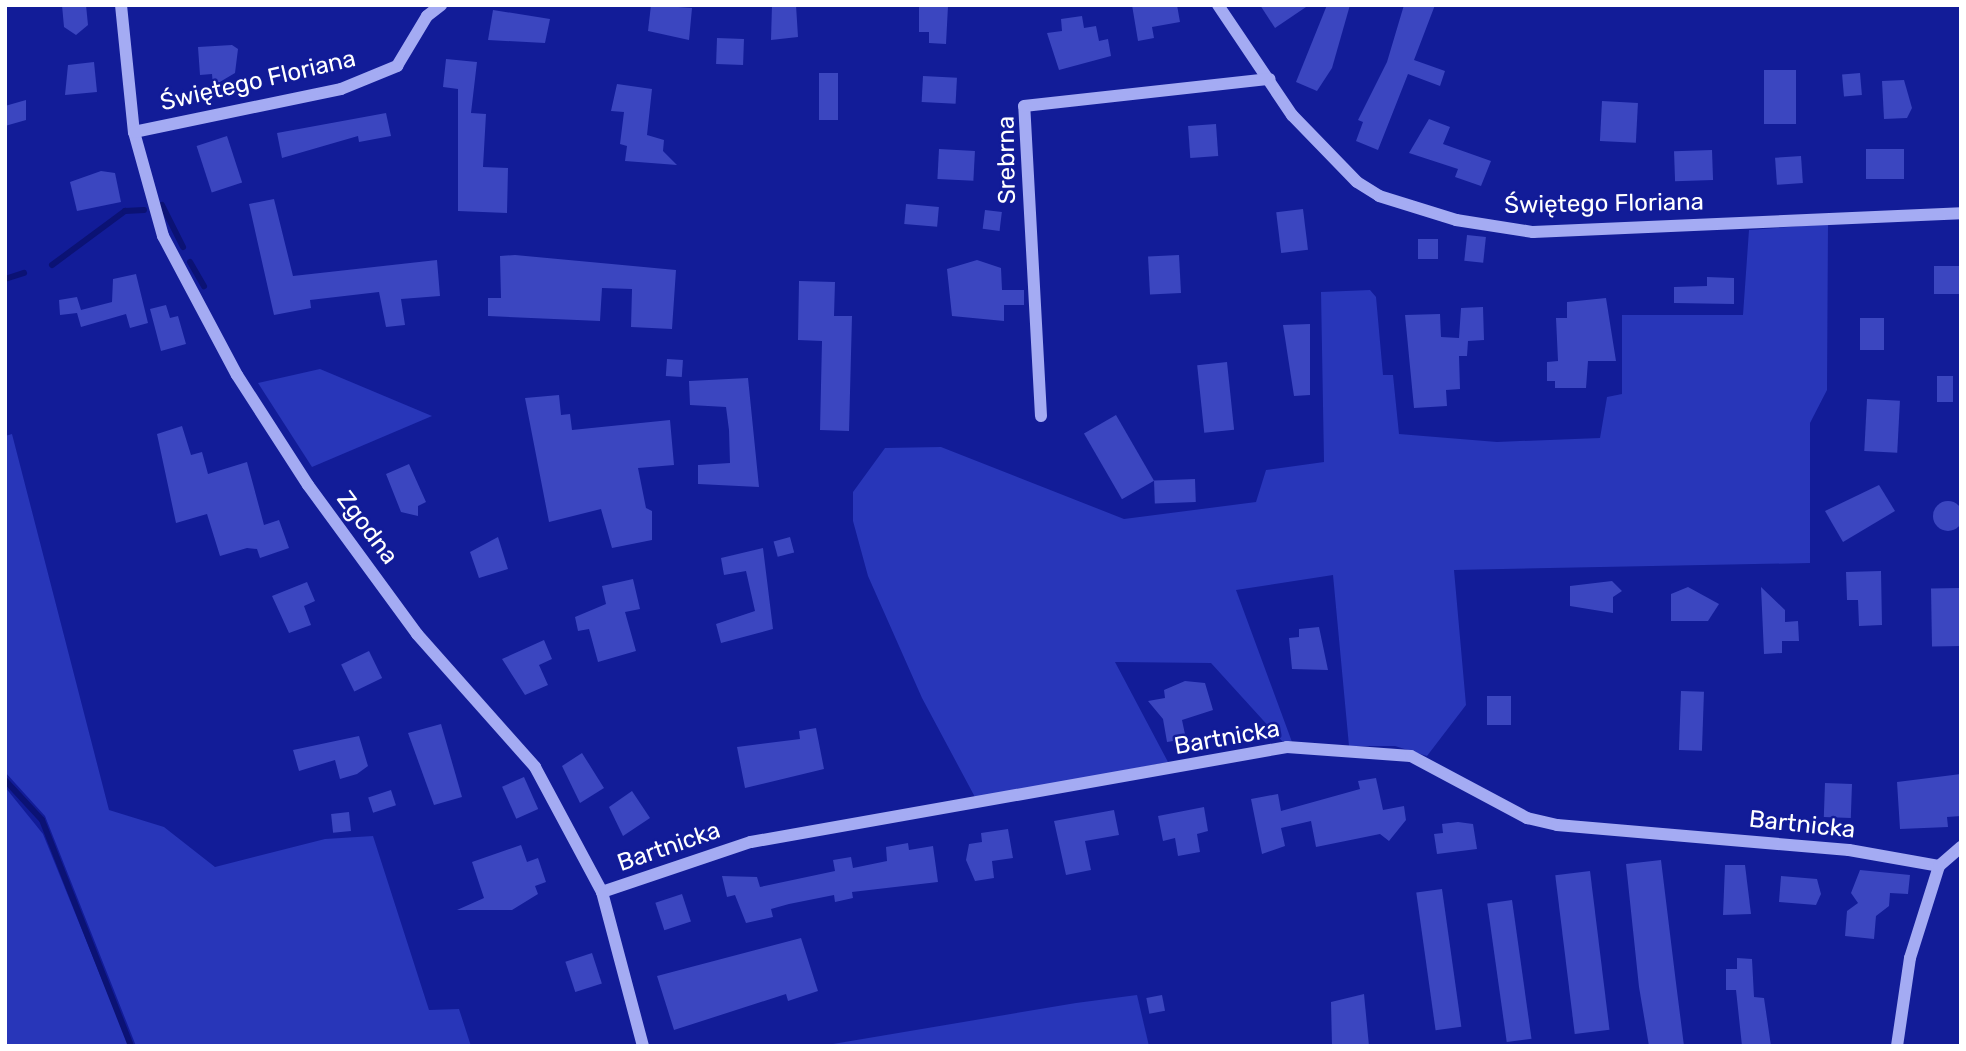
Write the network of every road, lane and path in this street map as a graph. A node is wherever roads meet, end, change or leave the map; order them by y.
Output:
1 (121, 5) edge
2 (441, 5) edge
3 (1217, 5) edge
4 (1270, 79) junction
5 (134, 132) junction
6 (1961, 213) edge
7 (1041, 416) dead end
8 (1961, 847) edge
9 (1939, 866) junction
10 (602, 892) junction
11 (643, 1046) edge
12 (1897, 1046) edge

1 - 5 street, Zgodna
2 - 5 street, Świętego Floriana
3 - 4 street, Świętego Floriana
4 - 6 street, Świętego Floriana
4 - 7 street, Srebrna
5 - 10 street, Zgodna
8 - 9 street
9 - 10 street, Bartnicka
9 - 12 street
10 - 11 street, Zgodna

